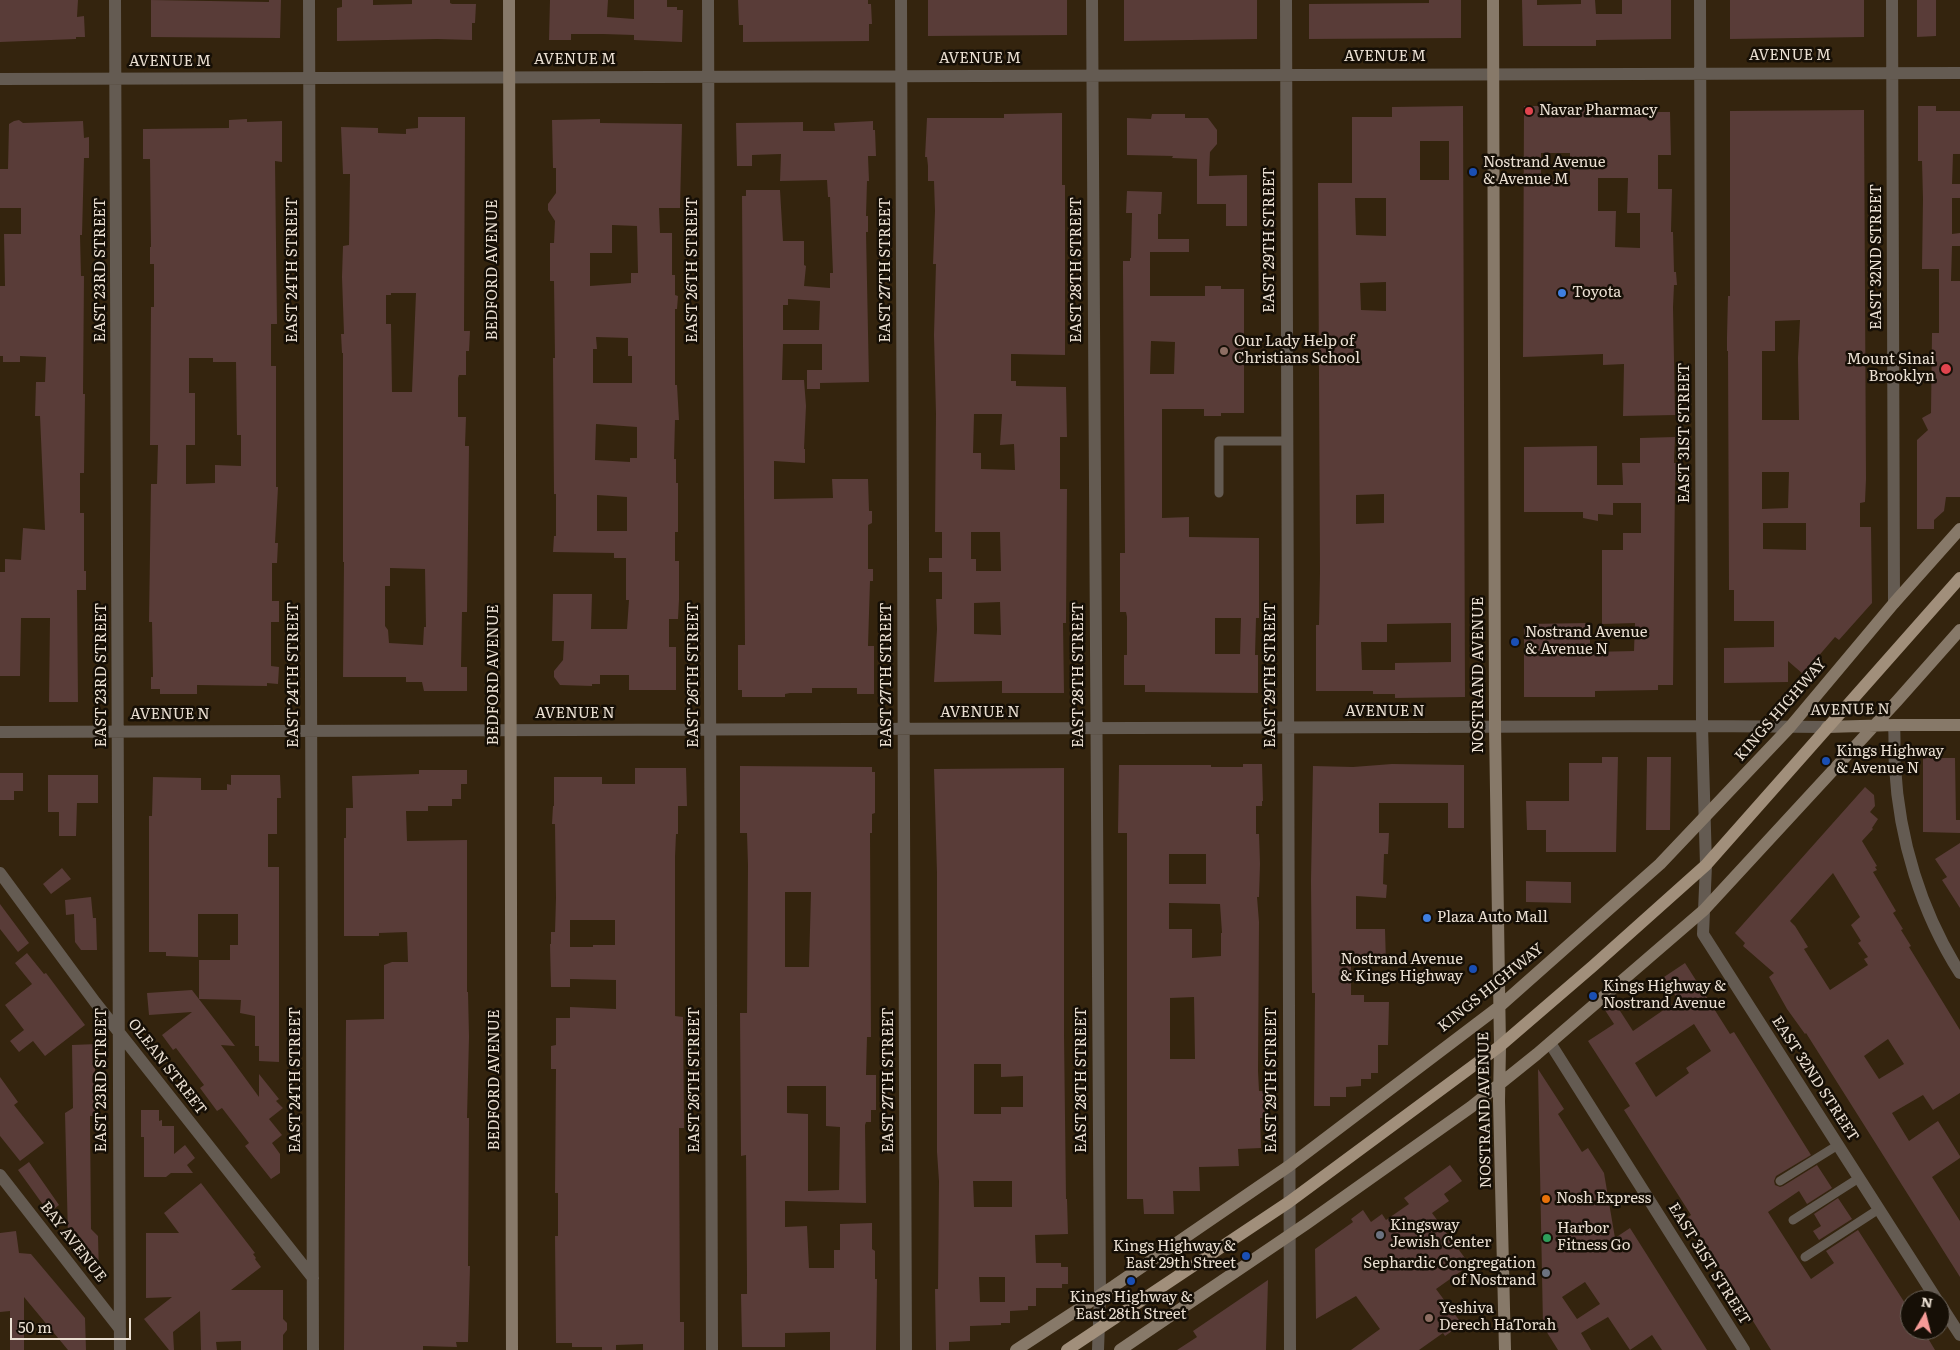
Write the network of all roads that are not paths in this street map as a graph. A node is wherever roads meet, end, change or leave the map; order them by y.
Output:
1 (115, 0) edge
2 (309, 0) edge
3 (509, 0) edge
4 (708, 0) edge
5 (901, 0) edge
6 (1092, 0) edge
7 (1286, 0) edge
8 (1493, 0) edge
9 (1700, 0) edge
10 (1892, 0) edge
11 (1892, 72) junction
12 (1493, 73) junction
13 (1700, 73) junction
14 (1960, 73) edge
15 (1092, 74) junction
16 (1286, 74) junction
17 (901, 75) junction
18 (708, 76) junction
19 (309, 77) junction
20 (509, 77) junction
21 (116, 78) junction
22 (0, 79) edge
23 (1287, 441) junction
24 (1219, 493) dead end
25 (1960, 529) edge
26 (1960, 578) edge
27 (1894, 603) junction
28 (1960, 630) edge
29 (1894, 725) junction
30 (1960, 725) edge
31 (1702, 726) junction
32 (1874, 726) junction
33 (1790, 727) junction
34 (1826, 727) junction
35 (1288, 728) junction
36 (1495, 728) junction
37 (1095, 729) junction
38 (710, 730) junction
39 (903, 730) junction
40 (311, 731) junction
41 (510, 731) junction
42 (0, 732) edge
43 (118, 732) junction
44 (1705, 817) junction
45 (1706, 865) junction
46 (0, 873) edge
47 (1704, 910) junction
48 (1960, 973) edge
49 (1500, 1006) junction
50 (118, 1031) junction
51 (1550, 1043) junction
52 (1500, 1046) junction
53 (1499, 1086) junction
54 (1838, 1145) junction
55 (1289, 1166) junction
56 (0, 1175) edge
57 (1859, 1178) junction
58 (1780, 1181) dead end
59 (1289, 1202) junction
60 (1879, 1209) junction
61 (1792, 1220) dead end
62 (1289, 1236) junction
63 (1805, 1257) dead end
64 (313, 1278) junction
65 (1931, 1290) edge
66 (1100, 1295) junction
67 (1950, 1320) edge
68 (120, 1329) junction
69 (1099, 1329) junction
70 (1960, 1335) edge
71 (120, 1350) edge
72 (314, 1350) edge
73 (512, 1350) edge
74 (712, 1350) edge
75 (906, 1350) edge
76 (1016, 1350) edge
77 (1067, 1350) edge
78 (1098, 1350) edge
79 (1120, 1350) edge
80 (1290, 1350) edge
81 (1504, 1350) edge
82 (1744, 1350) edge

1 - 21 street, EAST 23RD STREET
2 - 19 street, EAST 24TH STREET
3 - 20 main road, BEDFORD AVENUE
4 - 18 street, EAST 26TH STREET
5 - 17 street, EAST 27TH STREET
6 - 15 street, EAST 28TH STREET
7 - 16 street, EAST 29TH STREET
8 - 12 main road, NOSTRAND AVENUE
9 - 13 street, EAST 31ST STREET
10 - 11 street, EAST 32ND STREET
11 - 13 street, AVENUE M
11 - 14 street, AVENUE M
11 - 27 street, EAST 32ND STREET
12 - 13 street, AVENUE M
12 - 16 street, AVENUE M
12 - 36 main road, NOSTRAND AVENUE
13 - 31 street, EAST 31ST STREET
15 - 16 street, AVENUE M
15 - 17 street, AVENUE M
15 - 37 street, EAST 28TH STREET
16 - 23 street, EAST 29TH STREET
17 - 18 street, AVENUE M
17 - 39 street, EAST 27TH STREET
18 - 20 street, AVENUE M
18 - 38 street, EAST 26TH STREET
19 - 20 street, AVENUE M
19 - 21 street, AVENUE M
19 - 40 street, EAST 24TH STREET
20 - 41 main road, BEDFORD AVENUE
21 - 22 street, AVENUE M
21 - 43 street, EAST 23RD STREET
23 - 24 lane
23 - 35 street, EAST 29TH STREET
25 - 27 main road, KINGS HIGHWAY
26 - 34 main road
27 - 33 main road, KINGS HIGHWAY
28 - 32 main road
29 - 30 main road, AVENUE N
29 - 32 main road, AVENUE N
29 - 48 street
31 - 33 street, AVENUE N
31 - 36 street, AVENUE N
31 - 44 street, EAST 31ST STREET
32 - 34 main road, AVENUE N
32 - 47 main road
33 - 34 street, AVENUE N
33 - 44 main road, KINGS HIGHWAY
34 - 45 main road
35 - 36 street, AVENUE N
35 - 37 street, AVENUE N
35 - 55 street, EAST 29TH STREET
36 - 49 main road, NOSTRAND AVENUE
37 - 39 street, AVENUE N
37 - 66 street, EAST 28TH STREET
38 - 39 street, AVENUE N
38 - 41 street, AVENUE N
38 - 74 street, EAST 26TH STREET
39 - 75 street, EAST 27TH STREET
40 - 41 street, AVENUE N
40 - 43 street, AVENUE N
40 - 64 street, EAST 24TH STREET
41 - 73 main road, BEDFORD AVENUE
42 - 43 street, AVENUE N
43 - 50 street, EAST 23RD STREET
44 - 45 street, EAST 31ST STREET
44 - 49 main road, KINGS HIGHWAY
45 - 47 street, EAST 32ND STREET
45 - 52 main road
46 - 50 street, OLEAN STREET
47 - 51 main road
47 - 54 street, EAST 32ND STREET
49 - 52 main road, NOSTRAND AVENUE
49 - 55 main road, KINGS HIGHWAY
50 - 64 street, OLEAN STREET
50 - 68 street, EAST 23RD STREET
51 - 53 main road
51 - 82 street, EAST 31ST STREET
52 - 53 main road, NOSTRAND AVENUE
52 - 59 main road
53 - 62 main road
53 - 81 main road, NOSTRAND AVENUE
54 - 57 street, EAST 32ND STREET
54 - 58 lane
55 - 59 street, EAST 29TH STREET
55 - 66 main road, KINGS HIGHWAY
56 - 68 street, BAY AVENUE
57 - 60 street, EAST 32ND STREET
57 - 61 lane
59 - 62 street, EAST 29TH STREET
59 - 69 main road
60 - 63 lane
60 - 65 street, EAST 32ND STREET
62 - 79 main road
62 - 80 street, EAST 29TH STREET
64 - 72 street, EAST 24TH STREET
66 - 69 street, EAST 28TH STREET
66 - 76 main road, KINGS HIGHWAY
67 - 70 street
68 - 71 street, EAST 23RD STREET
69 - 77 main road
69 - 78 street, EAST 28TH STREET

